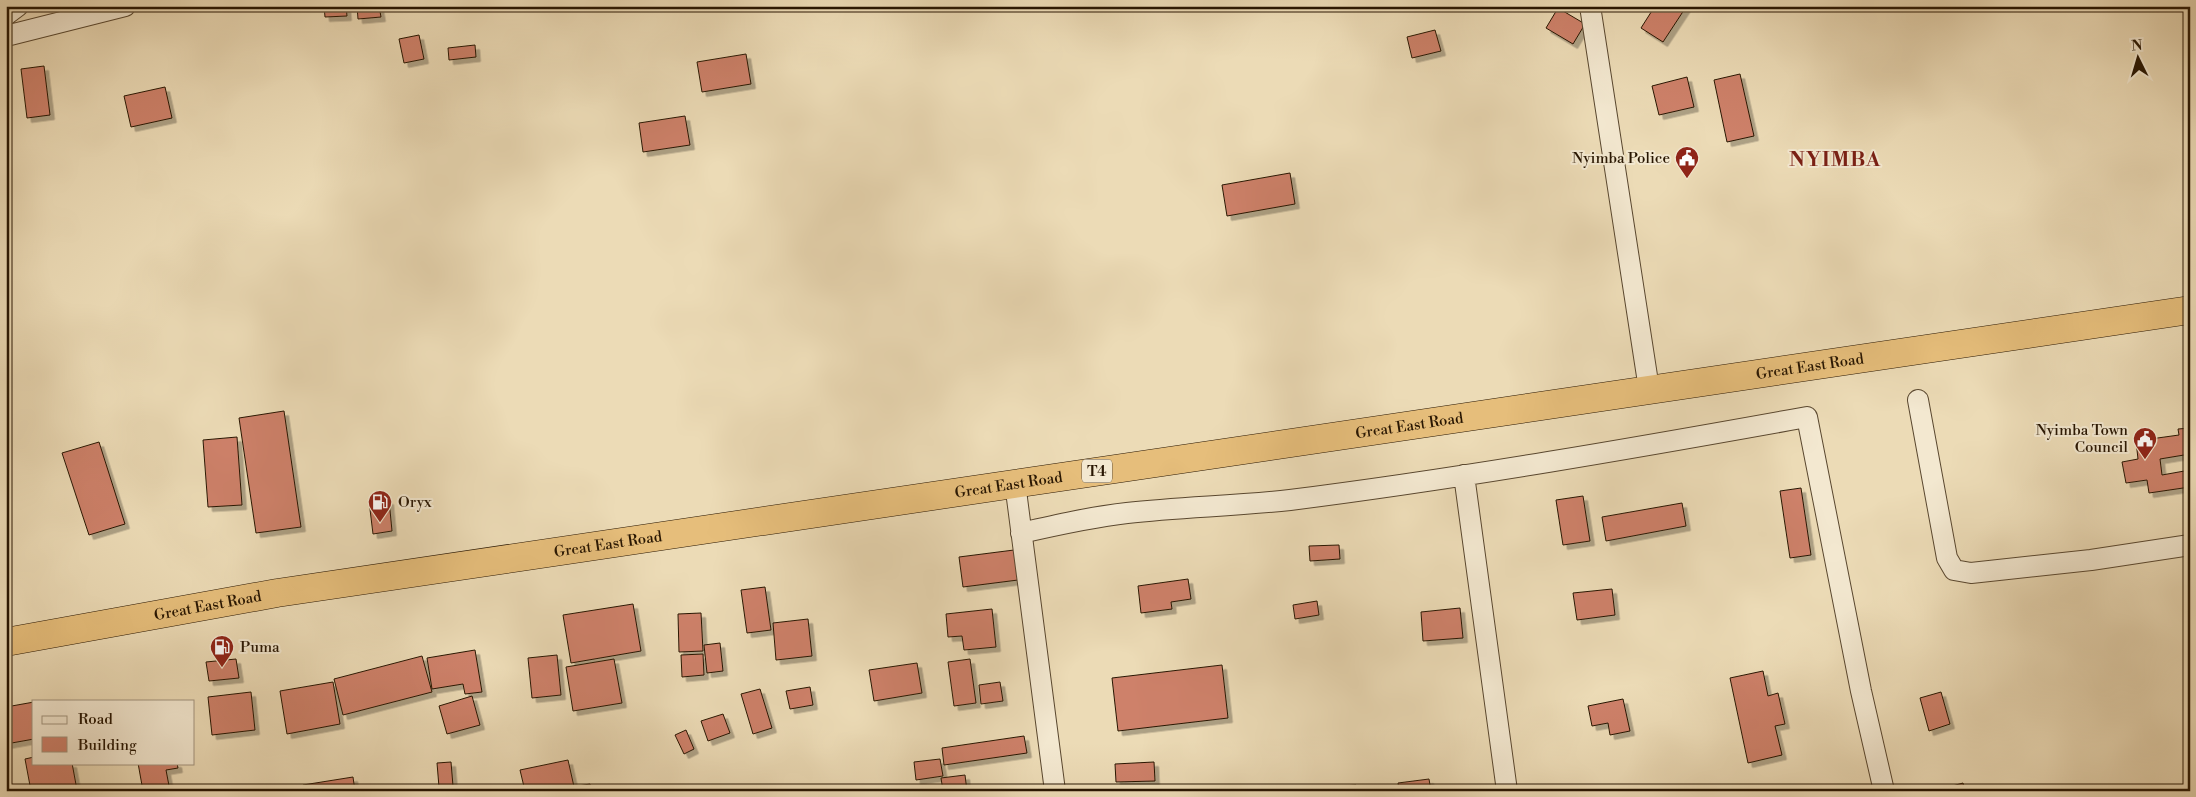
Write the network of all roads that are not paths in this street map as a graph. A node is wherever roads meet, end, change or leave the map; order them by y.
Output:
1 (18, 6) edge
2 (126, 6) edge
3 (1590, 6) edge
4 (6, 15) edge
5 (6, 36) edge
6 (2190, 310) edge
7 (1649, 389) junction
8 (1918, 400) dead end
9 (1464, 475) junction
10 (1015, 482) junction
11 (1021, 533) junction
12 (2190, 545) edge
13 (6, 642) edge
14 (1055, 791) edge
15 (1506, 791) edge
16 (1884, 791) edge

1 - 4 street
2 - 5 street
3 - 7 street
6 - 7 highway, Great East Road / T4
7 - 10 highway, Great East Road / T4
8 - 12 street
9 - 11 street
9 - 15 street
9 - 16 street
10 - 11 street
10 - 13 highway, Great East Road / T4
11 - 14 street

